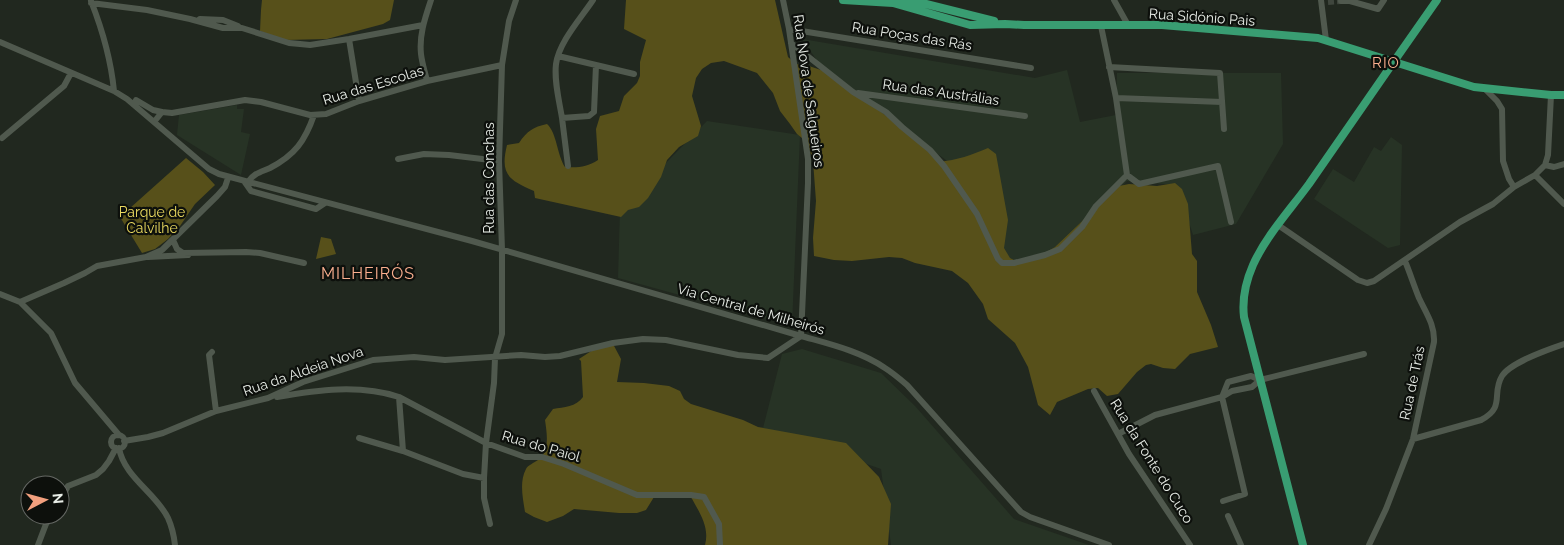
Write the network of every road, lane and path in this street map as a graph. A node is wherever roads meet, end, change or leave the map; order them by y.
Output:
1 (430, 0) edge
2 (516, 0) edge
3 (593, 0) edge
4 (783, 0) edge
5 (844, 0) edge
6 (1114, 0) edge
7 (1384, 0) edge
8 (1437, 0) edge
9 (91, 1) edge
10 (893, 1) edge
11 (1323, 1) edge
12 (1341, 1) dead end
13 (123, 3) edge
14 (1367, 3) edge
15 (423, 25) junction
16 (1128, 25) junction
17 (1102, 26) junction
18 (789, 29) junction
19 (349, 40) junction
20 (1326, 40) junction
21 (0, 42) edge
22 (791, 43) junction
23 (558, 56) junction
24 (1394, 62) junction
25 (502, 65) junction
26 (596, 65) junction
27 (1110, 67) junction
28 (1032, 68) dead end
29 (71, 73) junction
30 (634, 74) dead end
31 (427, 81) junction
32 (1484, 88) junction
33 (114, 91) junction
34 (853, 92) junction
35 (1551, 95) junction
36 (1564, 95) edge
37 (1116, 98) junction
38 (359, 101) junction
39 (1222, 102) junction
40 (134, 105) junction
41 (162, 112) junction
42 (314, 115) junction
43 (1025, 116) dead end
44 (562, 118) junction
45 (154, 122) junction
46 (1224, 129) dead end
47 (2, 138) dead end
48 (398, 159) dead end
49 (499, 161) junction
50 (1564, 164) edge
51 (1545, 165) junction
52 (568, 166) dead end
53 (1127, 175) junction
54 (1535, 175) junction
55 (228, 178) junction
56 (246, 182) junction
57 (1514, 187) junction
58 (1564, 204) edge
59 (1231, 222) dead end
60 (1278, 225) junction
61 (174, 240) junction
62 (166, 247) junction
63 (502, 250) junction
64 (191, 254) junction
65 (146, 257) junction
66 (172, 257) junction
67 (1405, 261) junction
68 (304, 264) dead end
69 (0, 294) edge
70 (20, 302) junction
71 (801, 336) junction
72 (1564, 344) edge
73 (212, 352) dead end
74 (1364, 354) dead end
75 (496, 358) junction
76 (1260, 380) junction
77 (1094, 390) dead end
78 (399, 397) junction
79 (1222, 397) junction
80 (268, 398) junction
81 (216, 411) junction
82 (108, 423) junction
83 (1118, 434) junction
84 (119, 435) junction
85 (359, 438) dead end
86 (1414, 439) junction
87 (112, 440) junction
88 (124, 441) junction
89 (486, 443) junction
90 (118, 448) junction
91 (403, 452) junction
92 (484, 478) junction
93 (70, 485) edge
94 (1223, 501) dead end
95 (1228, 516) dead end
96 (490, 524) dead end
97 (46, 525) edge
98 (38, 545) edge
99 (175, 545) edge
100 (720, 545) edge
101 (1108, 545) edge
102 (1190, 545) edge
103 (1241, 545) edge
104 (1303, 545) edge
105 (1369, 545) edge

1 - 15 street
2 - 25 street, Rua das Conchas
3 - 23 street
4 - 18 street, Rua Nova de Salgueiros
5 - 10 main road, Rua Sidónio Pais
6 - 16 street
7 - 14 street
8 - 24 main road
9 - 13 street
9 - 33 street
10 - 17 main road, Rua Sidónio Pais
11 - 20 street
12 - 14 street
13 - 19 street
15 - 19 street
15 - 31 street
16 - 17 main road, Rua Sidónio Pais
16 - 20 main road, Rua Sidónio Pais
17 - 27 street
18 - 22 street, Rua Nova de Salgueiros
18 - 28 street, Rua Poças das Rás
19 - 38 street
20 - 24 main road, Rua Sidónio Pais
21 - 29 street, Rua das Escolas
22 - 34 street
22 - 71 street, Rua Nova de Salgueiros
23 - 26 street
23 - 44 street
24 - 32 main road, Rua Sidónio Pais
24 - 60 main road
25 - 31 street, Rua das Escolas
25 - 49 street, Rua das Conchas
26 - 30 street
26 - 44 street
27 - 37 street
27 - 39 street
29 - 33 street, Rua das Escolas
29 - 47 street
31 - 38 street, Rua das Escolas
32 - 35 main road, Rua Sidónio Pais
32 - 57 street
33 - 40 street, Rua das Escolas
34 - 43 street, Rua das Austrálias
34 - 53 street
35 - 36 main road, Rua Sidónio Pais
35 - 51 street
37 - 39 street
37 - 53 street
38 - 42 street, Rua das Escolas
39 - 46 street
40 - 41 street, Rua das Escolas
40 - 45 street, Rua das Escolas
41 - 42 street, Rua das Escolas
41 - 45 street
42 - 56 street
44 - 52 street
45 - 55 street, Via Central de Milheirós
48 - 49 street
49 - 63 street, Rua das Conchas
50 - 51 street
51 - 54 street
53 - 59 street
54 - 57 street
54 - 58 street
55 - 56 street, Via Central de Milheirós
55 - 61 street
56 - 63 street, Via Central de Milheirós
57 - 67 street
60 - 67 street
60 - 76 main road
61 - 62 street
61 - 64 street
62 - 65 street
62 - 66 street
63 - 71 street, Via Central de Milheirós
63 - 75 street, Rua das Conchas
64 - 66 street
64 - 68 street
65 - 66 street
65 - 70 street
67 - 86 street, Rua de Trás
69 - 70 street
70 - 82 street
71 - 75 street, Rua da Aldeia Nova
71 - 101 street, Via Central de Milheirós
72 - 86 street
73 - 81 street
74 - 76 street
75 - 80 street, Rua da Aldeia Nova
75 - 89 street, Rua das Conchas
76 - 79 street
76 - 79 street
76 - 104 main road
77 - 83 street, Rua da Fonte do Cuco
78 - 80 street, Rua do Paiol
78 - 89 street, Rua do Paiol
78 - 91 street
79 - 83 street
79 - 94 street
80 - 81 street, Rua da Aldeia Nova
81 - 88 street, Rua da Aldeia Nova
82 - 84 street
82 - 87 street
83 - 102 street, Rua da Fonte do Cuco
84 - 87 street
84 - 88 street
85 - 91 street
86 - 105 street, Rua de Trás
87 - 90 street
88 - 90 street
89 - 92 street, Rua das Conchas
89 - 100 street, Rua do Paiol
90 - 93 street
90 - 99 street
91 - 92 street
92 - 96 street, Rua das Conchas
95 - 103 street
97 - 98 street

